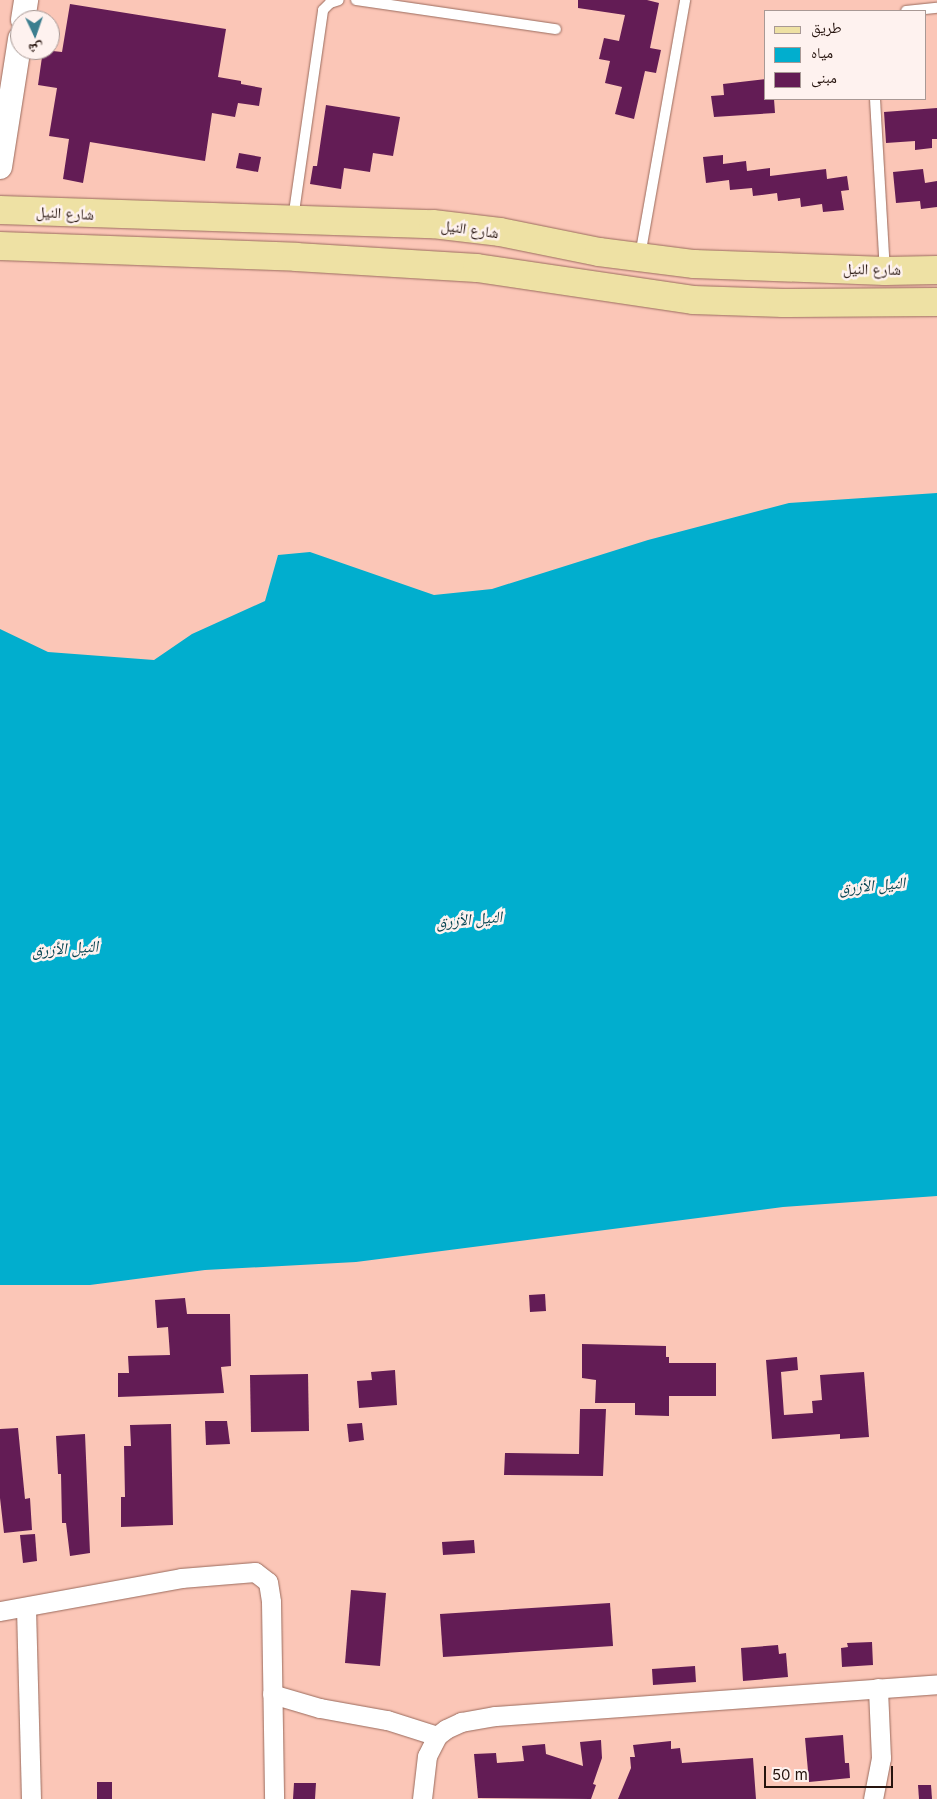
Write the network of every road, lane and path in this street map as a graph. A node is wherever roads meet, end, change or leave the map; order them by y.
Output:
1 (339, 0) edge
2 (356, 0) edge
3 (685, 0) edge
4 (937, 8) edge
5 (916, 10) edge
6 (556, 28) dead end
7 (17, 60) edge
8 (875, 100) edge
9 (0, 167) edge
10 (0, 210) edge
11 (293, 220) junction
12 (0, 246) edge
13 (640, 257) junction
14 (885, 270) junction
15 (937, 270) edge
16 (937, 302) edge
17 (26, 1608) junction
18 (0, 1611) edge
19 (937, 1684) edge
20 (878, 1688) junction
21 (272, 1694) junction
22 (436, 1736) junction
23 (31, 1799) edge
24 (274, 1799) edge
25 (422, 1799) edge
26 (873, 1799) edge

1 - 11 lane
2 - 6 lane
3 - 13 lane
4 - 5 lane
7 - 9 street
8 - 14 lane
10 - 11 main road, شارع النيل
11 - 13 main road, شارع النيل
12 - 16 main road
13 - 14 main road, شارع النيل
14 - 15 main road, شارع النيل
17 - 18 street
17 - 21 street
17 - 23 street
19 - 20 street
20 - 22 street
20 - 26 street
21 - 22 street
21 - 24 street
22 - 25 street

